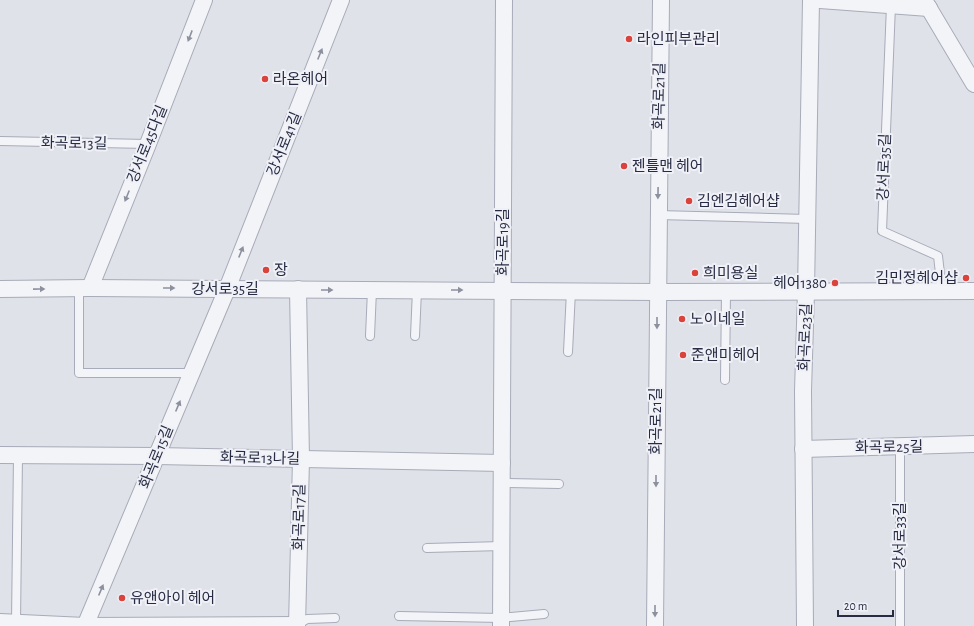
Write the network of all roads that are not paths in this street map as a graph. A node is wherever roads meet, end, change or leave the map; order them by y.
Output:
1 (204, 0) edge
2 (341, 0) edge
3 (504, 0) edge
4 (660, 0) edge
5 (811, 0) edge
6 (820, 0) edge
7 (927, 4) edge
8 (891, 5) junction
9 (974, 84) edge
10 (0, 141) edge
11 (148, 144) junction
12 (658, 215) junction
13 (807, 219) junction
14 (84, 288) junction
15 (0, 289) edge
16 (227, 289) junction
17 (298, 290) junction
18 (372, 290) junction
19 (417, 290) junction
20 (502, 291) junction
21 (571, 291) junction
22 (806, 291) junction
23 (942, 291) junction
24 (974, 291) edge
25 (657, 292) junction
26 (726, 292) junction
27 (370, 336) dead end
28 (415, 336) dead end
29 (568, 352) dead end
30 (192, 373) junction
31 (725, 380) dead end
32 (974, 444) edge
33 (900, 446) junction
34 (803, 449) junction
35 (0, 455) edge
36 (18, 455) junction
37 (157, 456) junction
38 (301, 459) junction
39 (502, 464) junction
40 (502, 483) junction
41 (559, 484) dead end
42 (502, 546) junction
43 (427, 548) dead end
44 (544, 614) dead end
45 (399, 616) dead end
46 (336, 618) dead end
47 (0, 622) edge
48 (501, 622) edge
49 (16, 623) junction
50 (297, 625) edge
51 (86, 626) edge
52 (128, 626) edge
53 (195, 626) edge
54 (654, 626) edge
55 (805, 626) edge
56 (900, 626) edge

1 -> 11 street, 강서로45다길
16 -> 2 street, 강서로41길
3 - 20 street, 화곡로19길
4 -> 12 street, 화곡로21길
5 - 13 street, 화곡로23길
6 - 8 street
7 - 8 street
7 - 9 street
8 - 23 lane, 강서로35길
10 - 11 lane, 화곡로13길
11 -> 14 street, 강서로45다길
12 - 13 lane
12 - 25 street, 화곡로21길
13 - 22 street, 화곡로23길
15 -> 14 street, 강서로35길
14 -> 16 street, 강서로35길
14 - 30 lane
16 - 17 street, 강서로35길
16 - 30 street, 화곡로15길
17 -> 18 street, 강서로35길
17 - 38 street, 화곡로17길
18 - 19 street, 강서로35길
18 - 27 lane
19 -> 20 street, 강서로35길
19 - 28 lane
20 - 21 street, 강서로35길
20 - 39 street, 화곡로19길
21 - 25 street, 강서로35길
21 - 29 lane
22 - 23 street, 강서로35길
22 - 26 street, 강서로35길
22 - 34 street, 화곡로23길
23 - 24 street, 강서로35길
25 - 26 street, 강서로35길
25 -> 54 street, 화곡로21길
26 - 31 lane
37 -> 30 street, 화곡로15길
32 - 33 street, 화곡로25길
33 - 34 street, 화곡로25길
33 - 56 lane, 강서로33길
34 - 55 street, 화곡로23길
35 - 36 street, 화곡로13나길
36 - 37 street, 화곡로13나길
36 - 49 lane
37 - 38 street, 화곡로13나길
51 -> 37 street, 화곡로15길
38 - 39 street, 화곡로13나길
38 - 50 street, 화곡로17길
39 - 40 street, 화곡로19길
40 - 41 lane
40 - 42 street, 화곡로19길
42 - 43 lane
42 - 48 street, 화곡로19길
44 - 48 lane
45 - 48 lane
46 - 50 lane
47 - 49 street
49 - 51 street
50 - 53 street
51 - 52 street
52 - 53 street

